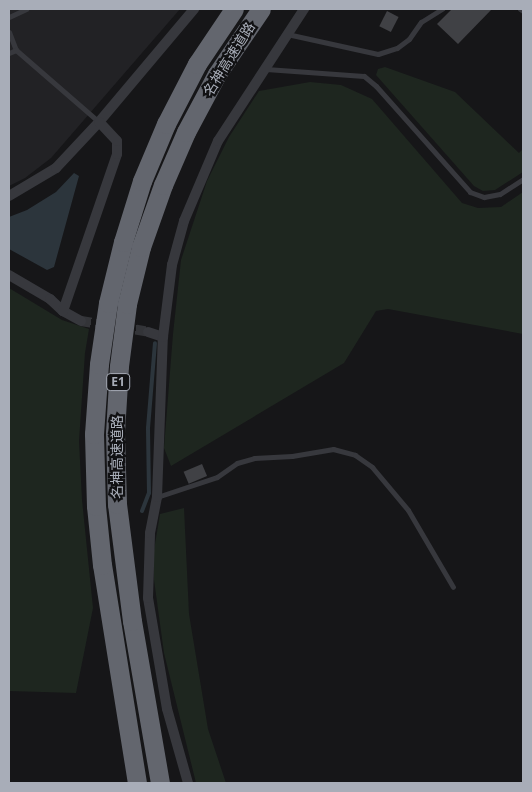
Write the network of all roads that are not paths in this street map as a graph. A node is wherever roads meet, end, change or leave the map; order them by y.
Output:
1 (26, 9) edge
2 (194, 9) edge
3 (234, 9) edge
4 (261, 9) edge
5 (304, 9) edge
6 (442, 9) edge
7 (520, 9) edge
8 (523, 11) edge
9 (9, 16) edge
10 (9, 32) edge
11 (286, 34) junction
12 (16, 50) junction
13 (9, 52) edge
14 (263, 68) junction
15 (99, 122) junction
16 (523, 179) edge
17 (9, 196) edge
18 (9, 275) edge
19 (63, 311) junction
20 (81, 321) tunnel mouth
21 (148, 332) tunnel mouth
22 (163, 337) junction
23 (157, 497) junction
24 (454, 587) dead end
25 (137, 783) edge
26 (160, 783) edge
27 (188, 783) edge

1 - 9 lane
2 - 15 street
3 - 25 highway, 名神高速道路 / E1
4 - 26 highway, 名神高速道路 / E1
5 - 11 street
6 - 11 lane
7 - 8 lane
10 - 12 lane
11 - 14 street
12 - 13 lane
12 - 15 lane
14 - 16 lane
14 - 22 street
15 - 17 street
15 - 19 street
18 - 19 street
19 - 20 street
21 - 22 street
22 - 23 street
23 - 24 lane
23 - 27 street

